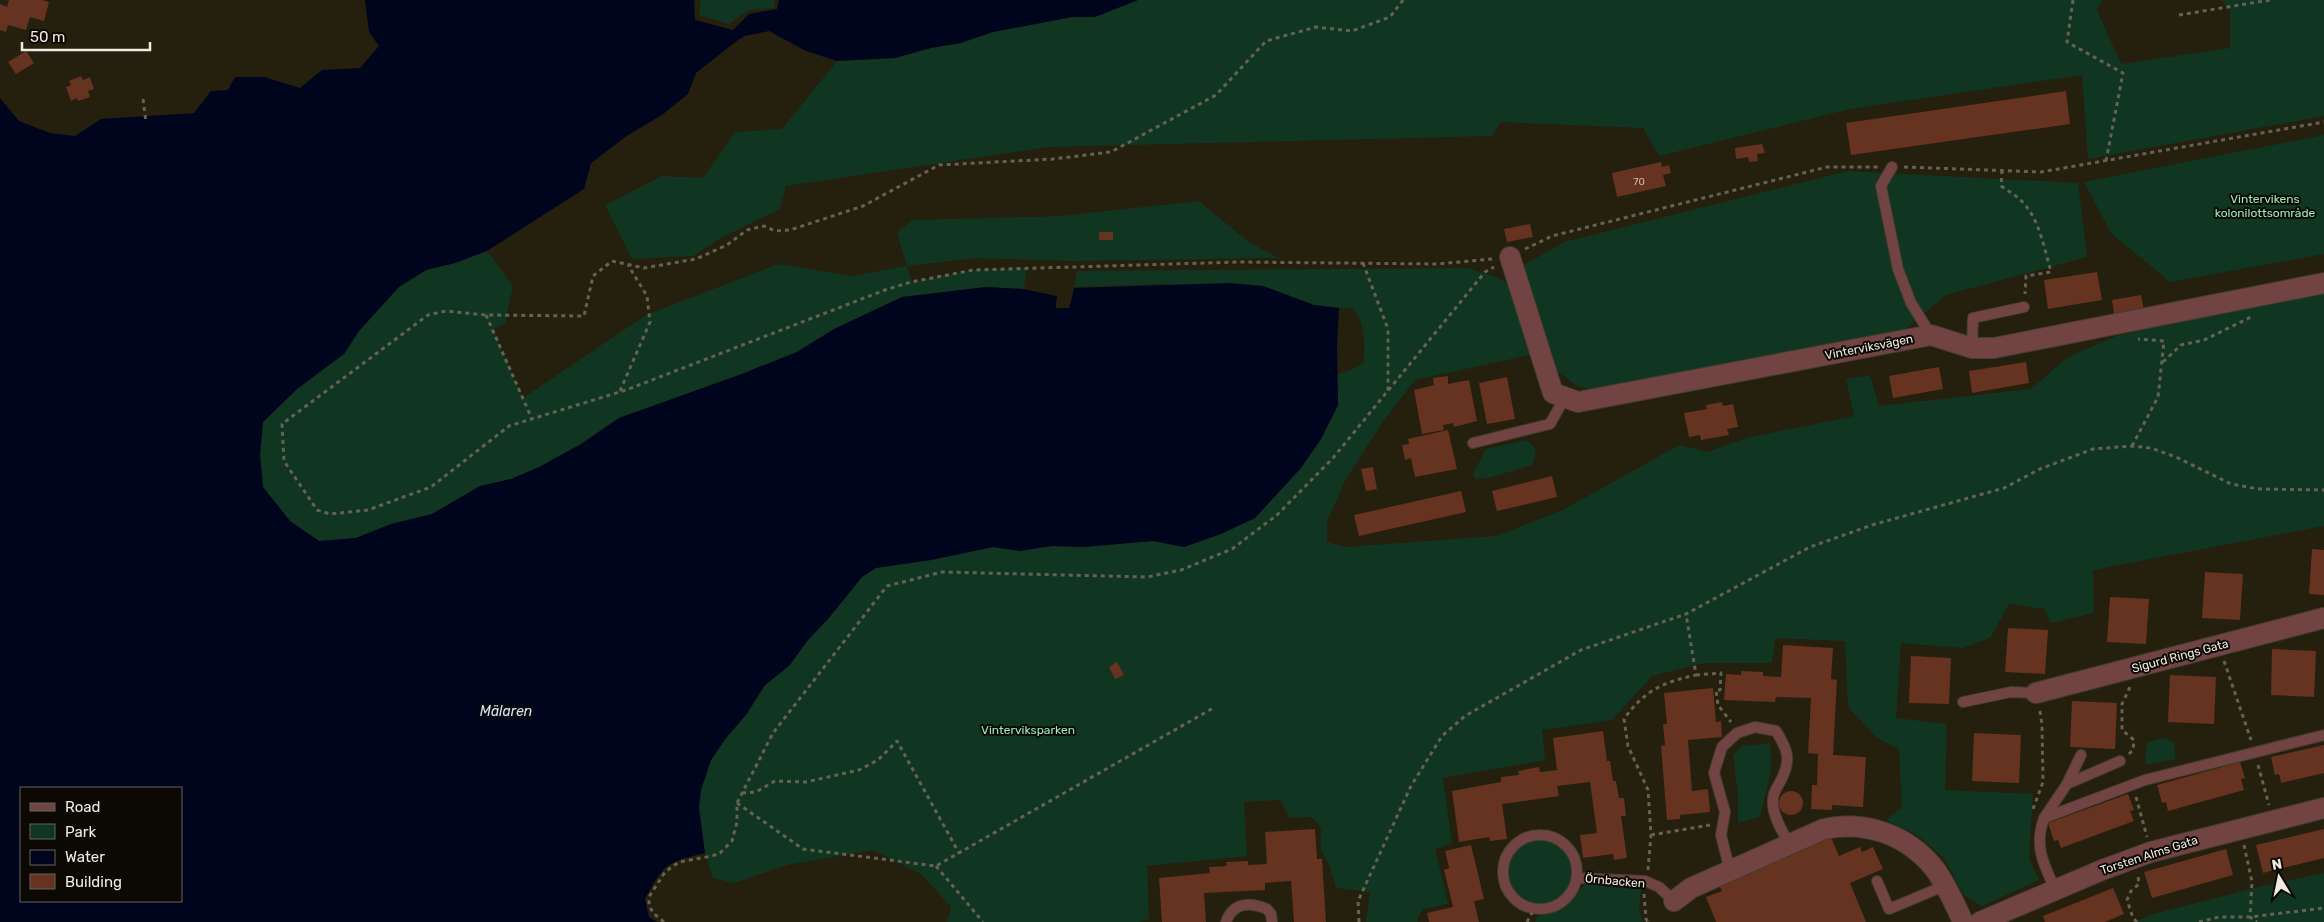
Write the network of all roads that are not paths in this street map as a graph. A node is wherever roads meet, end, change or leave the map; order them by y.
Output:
1 (1892, 167) road end
2 (1510, 257) road end
3 (2324, 283) edge
4 (2024, 307) road end
5 (1931, 335) junction
6 (1972, 348) junction
7 (1565, 397) junction
8 (1473, 443) dead end
9 (2324, 618) edge
10 (2036, 693) joint
11 (1963, 702) dead end
12 (2324, 735) edge
13 (2082, 755) dead end
14 (2120, 760) road end
15 (2067, 784) junction
16 (2324, 808) edge
17 (2044, 818) junction
18 (1789, 844) junction
19 (1730, 871) junction
20 (1577, 878) junction
21 (1877, 881) dead end
22 (1944, 886) junction
23 (2054, 889) junction
24 (1674, 901) joint
25 (1226, 922) edge
26 (1272, 922) edge
27 (1963, 922) edge
28 (1980, 922) edge

1 - 5 lane
2 - 7 street
3 - 6 street, Vinterviksvägen
4 - 6 lane
5 - 6 street, Vinterviksvägen
5 - 7 street, Vinterviksvägen
7 - 8 lane
9 - 10 street, Sigurd Rings Gata
10 - 11 lane
12 - 17 lane
13 - 15 lane
14 - 15 lane
15 - 17 lane
16 - 23 street, Torsten Alms Gata
17 - 23 lane
18 - 19 street, Örnbacken
18 - 19 lane
18 - 22 street, Örnbacken
19 - 24 street, Örnbacken
20 - 20 lane, Örnbacken
20 - 24 lane, Örnbacken
21 - 22 lane
22 - 27 street, Örnbacken
23 - 28 street, Torsten Alms Gata
25 - 26 lane

